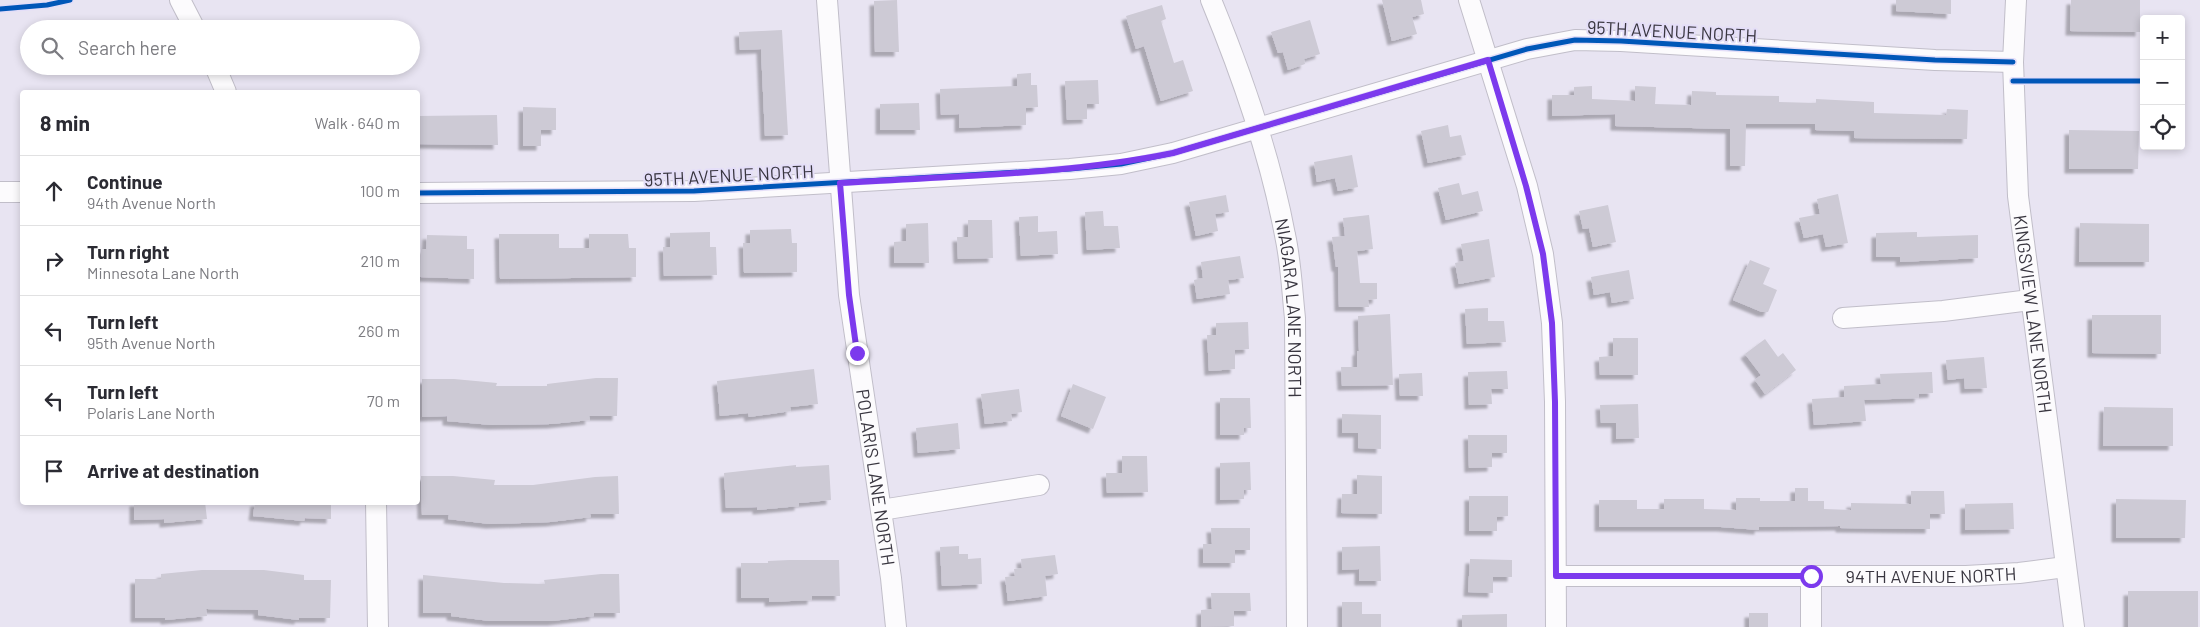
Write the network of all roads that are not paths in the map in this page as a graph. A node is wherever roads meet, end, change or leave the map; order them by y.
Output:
1 (180, 0) edge
2 (827, 0) edge
3 (1211, 0) edge
4 (1469, 0) edge
5 (2016, 0) edge
6 (190, 20) edge
7 (1488, 60) junction
8 (2013, 62) junction
9 (219, 75) edge
10 (225, 90) edge
11 (1257, 130) junction
12 (840, 183) junction
13 (0, 192) edge
14 (20, 192) edge
15 (420, 193) edge
16 (2030, 300) junction
17 (1843, 318) dead end
18 (1039, 485) dead end
19 (376, 505) edge
20 (881, 510) junction
21 (2065, 567) junction
22 (1556, 576) junction
23 (1811, 576) junction
24 (378, 627) edge
25 (896, 627) edge
26 (1297, 627) edge
27 (1556, 627) edge
28 (1811, 627) edge
29 (2074, 627) edge

1 - 6 street
2 - 12 street, POLARIS LANE NORTH
3 - 11 street, NIAGARA LANE NORTH
4 - 7 street
5 - 8 street, KINGSVIEW LANE NORTH
7 - 8 street, 95TH AVENUE NORTH
7 - 11 street, 95TH AVENUE NORTH
7 - 22 street
8 - 16 street, KINGSVIEW LANE NORTH
9 - 10 street
11 - 12 street, 95TH AVENUE NORTH
11 - 26 street, NIAGARA LANE NORTH
12 - 15 street, 95TH AVENUE NORTH
12 - 20 street, POLARIS LANE NORTH
13 - 14 street
16 - 17 street
16 - 21 street, KINGSVIEW LANE NORTH
18 - 20 street
19 - 24 street
20 - 25 street, POLARIS LANE NORTH
21 - 23 street, 94TH AVENUE NORTH
21 - 29 street, KINGSVIEW LANE NORTH
22 - 23 street, 94TH AVENUE NORTH
22 - 27 street
23 - 28 street

